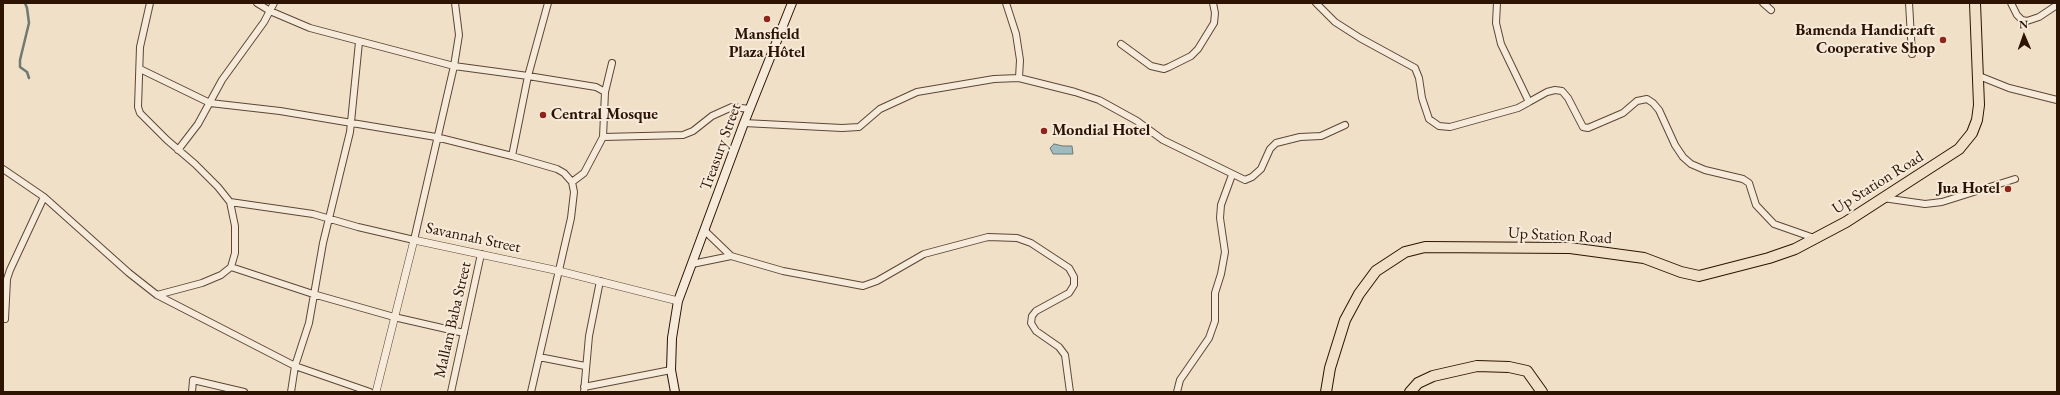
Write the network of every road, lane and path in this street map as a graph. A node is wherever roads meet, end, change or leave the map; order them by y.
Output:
1 (150, 3) edge
2 (257, 3) edge
3 (274, 3) edge
4 (455, 3) edge
5 (548, 3) edge
6 (792, 3) edge
7 (1006, 3) edge
8 (1213, 3) edge
9 (1316, 3) edge
10 (1497, 3) edge
11 (1763, 3) edge
12 (1910, 3) edge
13 (1976, 3) edge
14 (2011, 3) edge
15 (2057, 5) edge
16 (1771, 10) dead end
17 (270, 11) junction
18 (358, 42) junction
19 (1121, 44) dead end
20 (1912, 54) dead end
21 (612, 63) dead end
22 (454, 66) junction
23 (140, 69) junction
24 (528, 76) junction
25 (1979, 76) junction
26 (1019, 78) junction
27 (605, 92) junction
28 (2057, 100) edge
29 (1529, 102) junction
30 (210, 103) junction
31 (750, 109) junction
32 (352, 123) junction
33 (744, 123) junction
34 (1345, 125) dead end
35 (436, 137) junction
36 (603, 137) junction
37 (178, 150) junction
38 (512, 156) junction
39 (3, 169) edge
40 (1232, 174) junction
41 (2015, 179) dead end
42 (572, 182) junction
43 (44, 198) junction
44 (1883, 198) junction
45 (230, 202) junction
46 (330, 217) junction
47 (704, 230) junction
48 (1814, 238) junction
49 (414, 240) junction
50 (481, 254) junction
51 (731, 256) junction
52 (692, 264) junction
53 (231, 267) junction
54 (560, 271) junction
55 (600, 281) junction
56 (157, 294) junction
57 (313, 294) junction
58 (678, 301) junction
59 (394, 317) junction
60 (5, 319) dead end
61 (464, 333) junction
62 (539, 357) junction
63 (295, 366) junction
64 (585, 366) junction
65 (671, 370) junction
66 (584, 390) edge
67 (192, 392) edge
68 (244, 392) edge
69 (291, 392) edge
70 (370, 392) edge
71 (376, 392) edge
72 (451, 392) edge
73 (531, 392) edge
74 (675, 392) edge
75 (1070, 392) edge
76 (1177, 392) edge
77 (1326, 392) edge
78 (1410, 392) edge
79 (1542, 392) edge

1 - 23 street
2 - 17 street
3 - 17 street
4 - 22 street
5 - 24 street
6 - 31 main road, Treasury Street
7 - 26 street
8 - 19 street
9 - 29 street
10 - 29 street
11 - 16 street
12 - 20 street
13 - 25 highway, Up Station Road
14 - 15 street
17 - 18 street
17 - 30 street
18 - 22 street
18 - 32 street
21 - 27 street
22 - 24 street
22 - 35 street
23 - 30 street
23 - 37 street
24 - 27 street
24 - 38 street
25 - 28 street
25 - 44 highway, Up Station Road
26 - 33 street
26 - 40 street
27 - 36 street
29 - 48 street
30 - 32 street
30 - 37 street
31 - 33 main road, Treasury Street
31 - 36 street
32 - 35 street
32 - 46 street
33 - 47 main road, Treasury Street
34 - 40 street
35 - 38 street
35 - 49 street
36 - 42 street
37 - 45 street
38 - 42 street
39 - 43 street
40 - 76 street
41 - 44 street
42 - 54 street
43 - 56 street
43 - 60 street
44 - 48 highway, Up Station Road
45 - 46 street
45 - 53 street
46 - 49 street
46 - 57 street
47 - 51 street
47 - 52 main road, Treasury Street
48 - 77 highway, Up Station Road
49 - 50 street, Savannah Street
49 - 59 street, Savannah Street
50 - 54 street, Savannah Street
50 - 61 street, Mallam Baba Street
51 - 52 street
51 - 75 street
52 - 58 main road, Treasury Street
53 - 56 street
53 - 57 street
54 - 55 street, Savannah Street
54 - 62 street
55 - 58 street, Savannah Street
55 - 64 street
56 - 63 street
57 - 59 street
57 - 63 street
58 - 65 main road, Treasury Street
59 - 61 street
59 - 71 street, Savannah Street
61 - 72 street, Mallam Baba Street
62 - 64 street
62 - 73 street
63 - 69 street
63 - 70 street
64 - 66 street
65 - 66 street
65 - 74 main road, Treasury Street
67 - 68 street
78 - 79 highway

